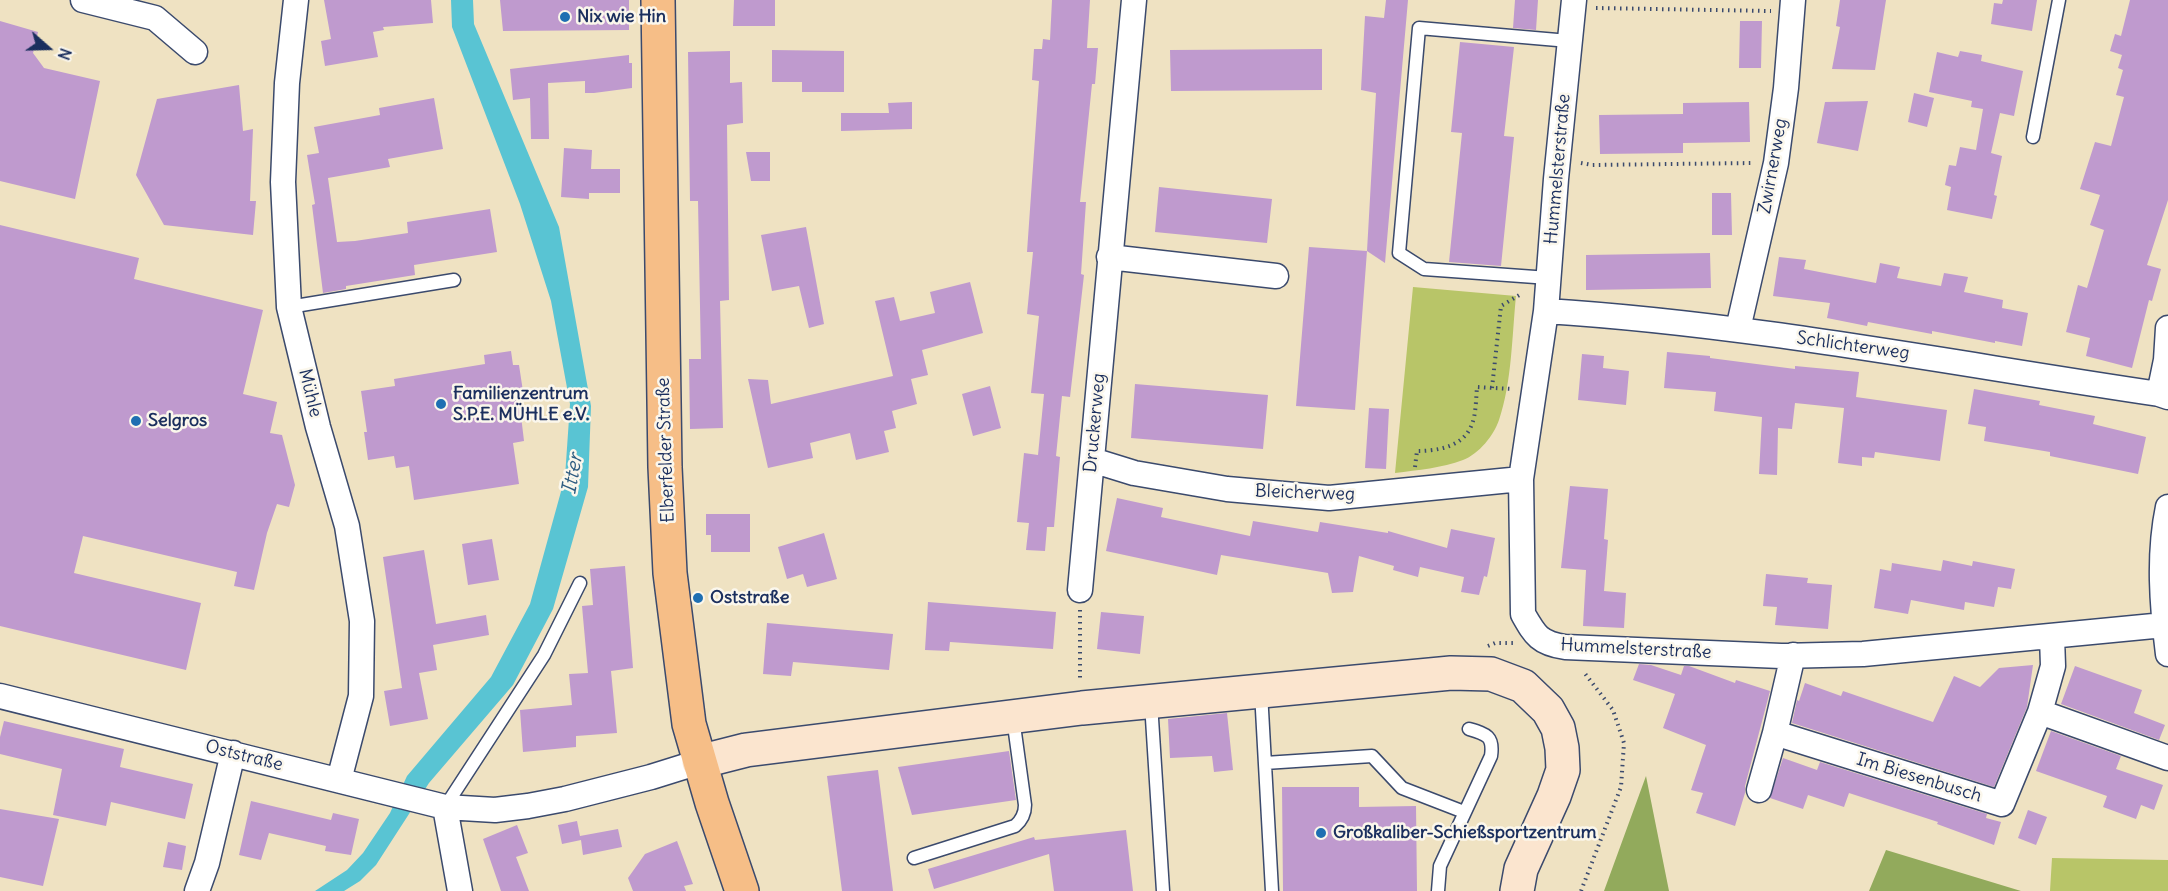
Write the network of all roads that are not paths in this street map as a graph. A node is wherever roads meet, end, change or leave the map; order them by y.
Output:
1 (83, 0) edge
2 (296, 0) edge
3 (658, 0) edge
4 (1134, 0) edge
5 (2059, 0) edge
6 (1584, 4) edge
7 (1785, 5) edge
8 (1569, 41) junction
9 (195, 52) dead end
10 (2033, 137) dead end
11 (1109, 257) junction
12 (1276, 276) dead end
13 (454, 280) dead end
14 (1539, 284) junction
15 (289, 307) junction
16 (1546, 311) junction
17 (2168, 328) edge
18 (1738, 329) junction
19 (2167, 361) edge
20 (2164, 396) edge
21 (1092, 460) junction
22 (1521, 479) junction
23 (2168, 507) edge
24 (580, 583) dead end
25 (1080, 590) road end
26 (2164, 625) junction
27 (2052, 637) junction
28 (2168, 654) edge
29 (1793, 656) junction
30 (1261, 690) junction
31 (0, 696) edge
32 (1151, 702) junction
33 (2040, 712) junction
34 (1013, 716) junction
35 (1469, 729) dead end
36 (1775, 734) junction
37 (233, 753) junction
38 (2168, 758) edge
39 (699, 762) junction
40 (1265, 763) junction
41 (339, 780) junction
42 (1760, 790) dead end
43 (434, 805) junction
44 (1464, 812) junction
45 (914, 858) dead end
46 (197, 891) edge
47 (460, 891) edge
48 (742, 891) edge
49 (1163, 891) edge
50 (1272, 891) edge
51 (1438, 891) edge
52 (1517, 891) edge

1 - 9 street
2 - 15 street, Mühle
3 - 39 main road, Elberfelder Straße
4 - 11 street, Druckerweg
5 - 10 lane
6 - 8 street, Hummelsterstraße
7 - 18 street, Zwirnerweg
8 - 14 street, Hummelsterstraße
8 - 14 lane
11 - 12 street
11 - 21 street, Druckerweg
13 - 15 lane
14 - 16 street, Hummelsterstraße
15 - 41 street, Mühle
16 - 18 street, Schlichterweg
16 - 22 street, Hummelsterstraße
17 - 19 street
18 - 20 street, Schlichterweg
19 - 20 street
21 - 22 street, Bleicherweg
21 - 25 street, Druckerweg
22 - 29 street, Hummelsterstraße
23 - 26 street
24 - 43 lane
26 - 27 street, Hummelsterstraße
26 - 28 street
27 - 29 street, Hummelsterstraße
27 - 33 street, Im Biesenbusch
29 - 36 street
30 - 32 main road
30 - 40 lane
30 - 52 main road
31 - 37 street, Oststraße
32 - 34 main road
32 - 49 lane
33 - 36 street, Im Biesenbusch
33 - 38 street
34 - 39 main road
34 - 45 lane
35 - 44 lane
36 - 42 street
37 - 41 street, Oststraße
37 - 46 street
39 - 43 street, Oststraße
39 - 48 main road, Elberfelder Straße
40 - 44 lane
40 - 50 lane
41 - 43 street, Oststraße
43 - 47 street
44 - 51 lane

